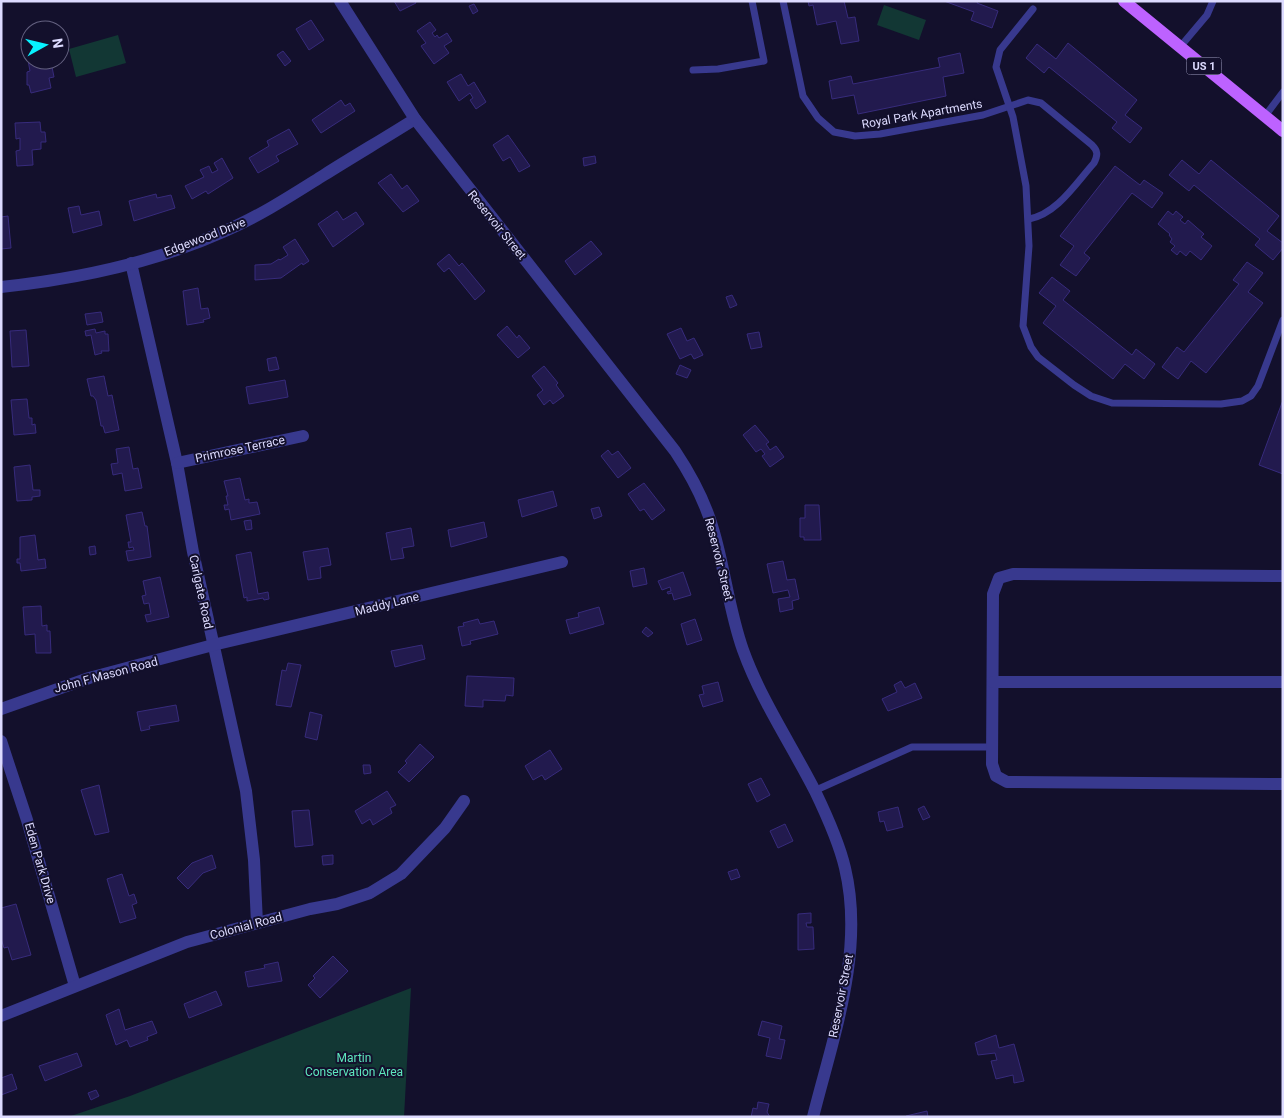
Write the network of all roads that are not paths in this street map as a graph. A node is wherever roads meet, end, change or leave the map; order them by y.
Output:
1 (340, 1) edge
2 (752, 1) edge
3 (783, 1) edge
4 (1124, 1) edge
5 (1214, 1) edge
6 (1034, 9) dead end
7 (1180, 47) junction
8 (693, 70) dead end
9 (1283, 92) edge
10 (1009, 106) junction
11 (1265, 116) junction
12 (414, 119) junction
13 (1281, 127) edge
14 (1029, 220) junction
15 (130, 263) junction
16 (1, 287) edge
17 (1283, 320) edge
18 (303, 436) dead end
19 (177, 463) junction
20 (562, 562) dead end
21 (1283, 576) edge
22 (213, 646) junction
23 (993, 682) junction
24 (1283, 682) edge
25 (1, 709) edge
26 (1, 741) edge
27 (991, 746) junction
28 (1283, 784) edge
29 (814, 791) junction
30 (464, 801) dead end
31 (257, 923) junction
32 (75, 986) junction
33 (1, 1016) edge
34 (813, 1117) edge

1 - 12 street, Reservoir Street
2 - 8 lane
3 - 10 lane, Royal Park Apartments
4 - 7 main road, US 1
5 - 7 lane
6 - 10 lane
7 - 11 main road, US 1
9 - 11 lane
10 - 14 lane
10 - 14 lane, Royal Park Apartments
11 - 13 main road, US 1
12 - 15 street, Edgewood Drive
12 - 29 street, Reservoir Street
14 - 17 lane
15 - 16 street, Edgewood Drive
15 - 19 street, Carlgate Road
18 - 19 street, Primrose Terrace
19 - 22 street, Carlgate Road
20 - 22 street, Maddy Lane
21 - 23 street
22 - 25 street, John F Mason Road
22 - 31 street, Carlgate Road
23 - 24 street
23 - 27 street
26 - 32 street, Eden Park Drive
27 - 28 street
27 - 29 lane
29 - 34 street, Reservoir Street
30 - 31 street, Colonial Road
31 - 32 street, Colonial Road
32 - 33 street, Colonial Road

